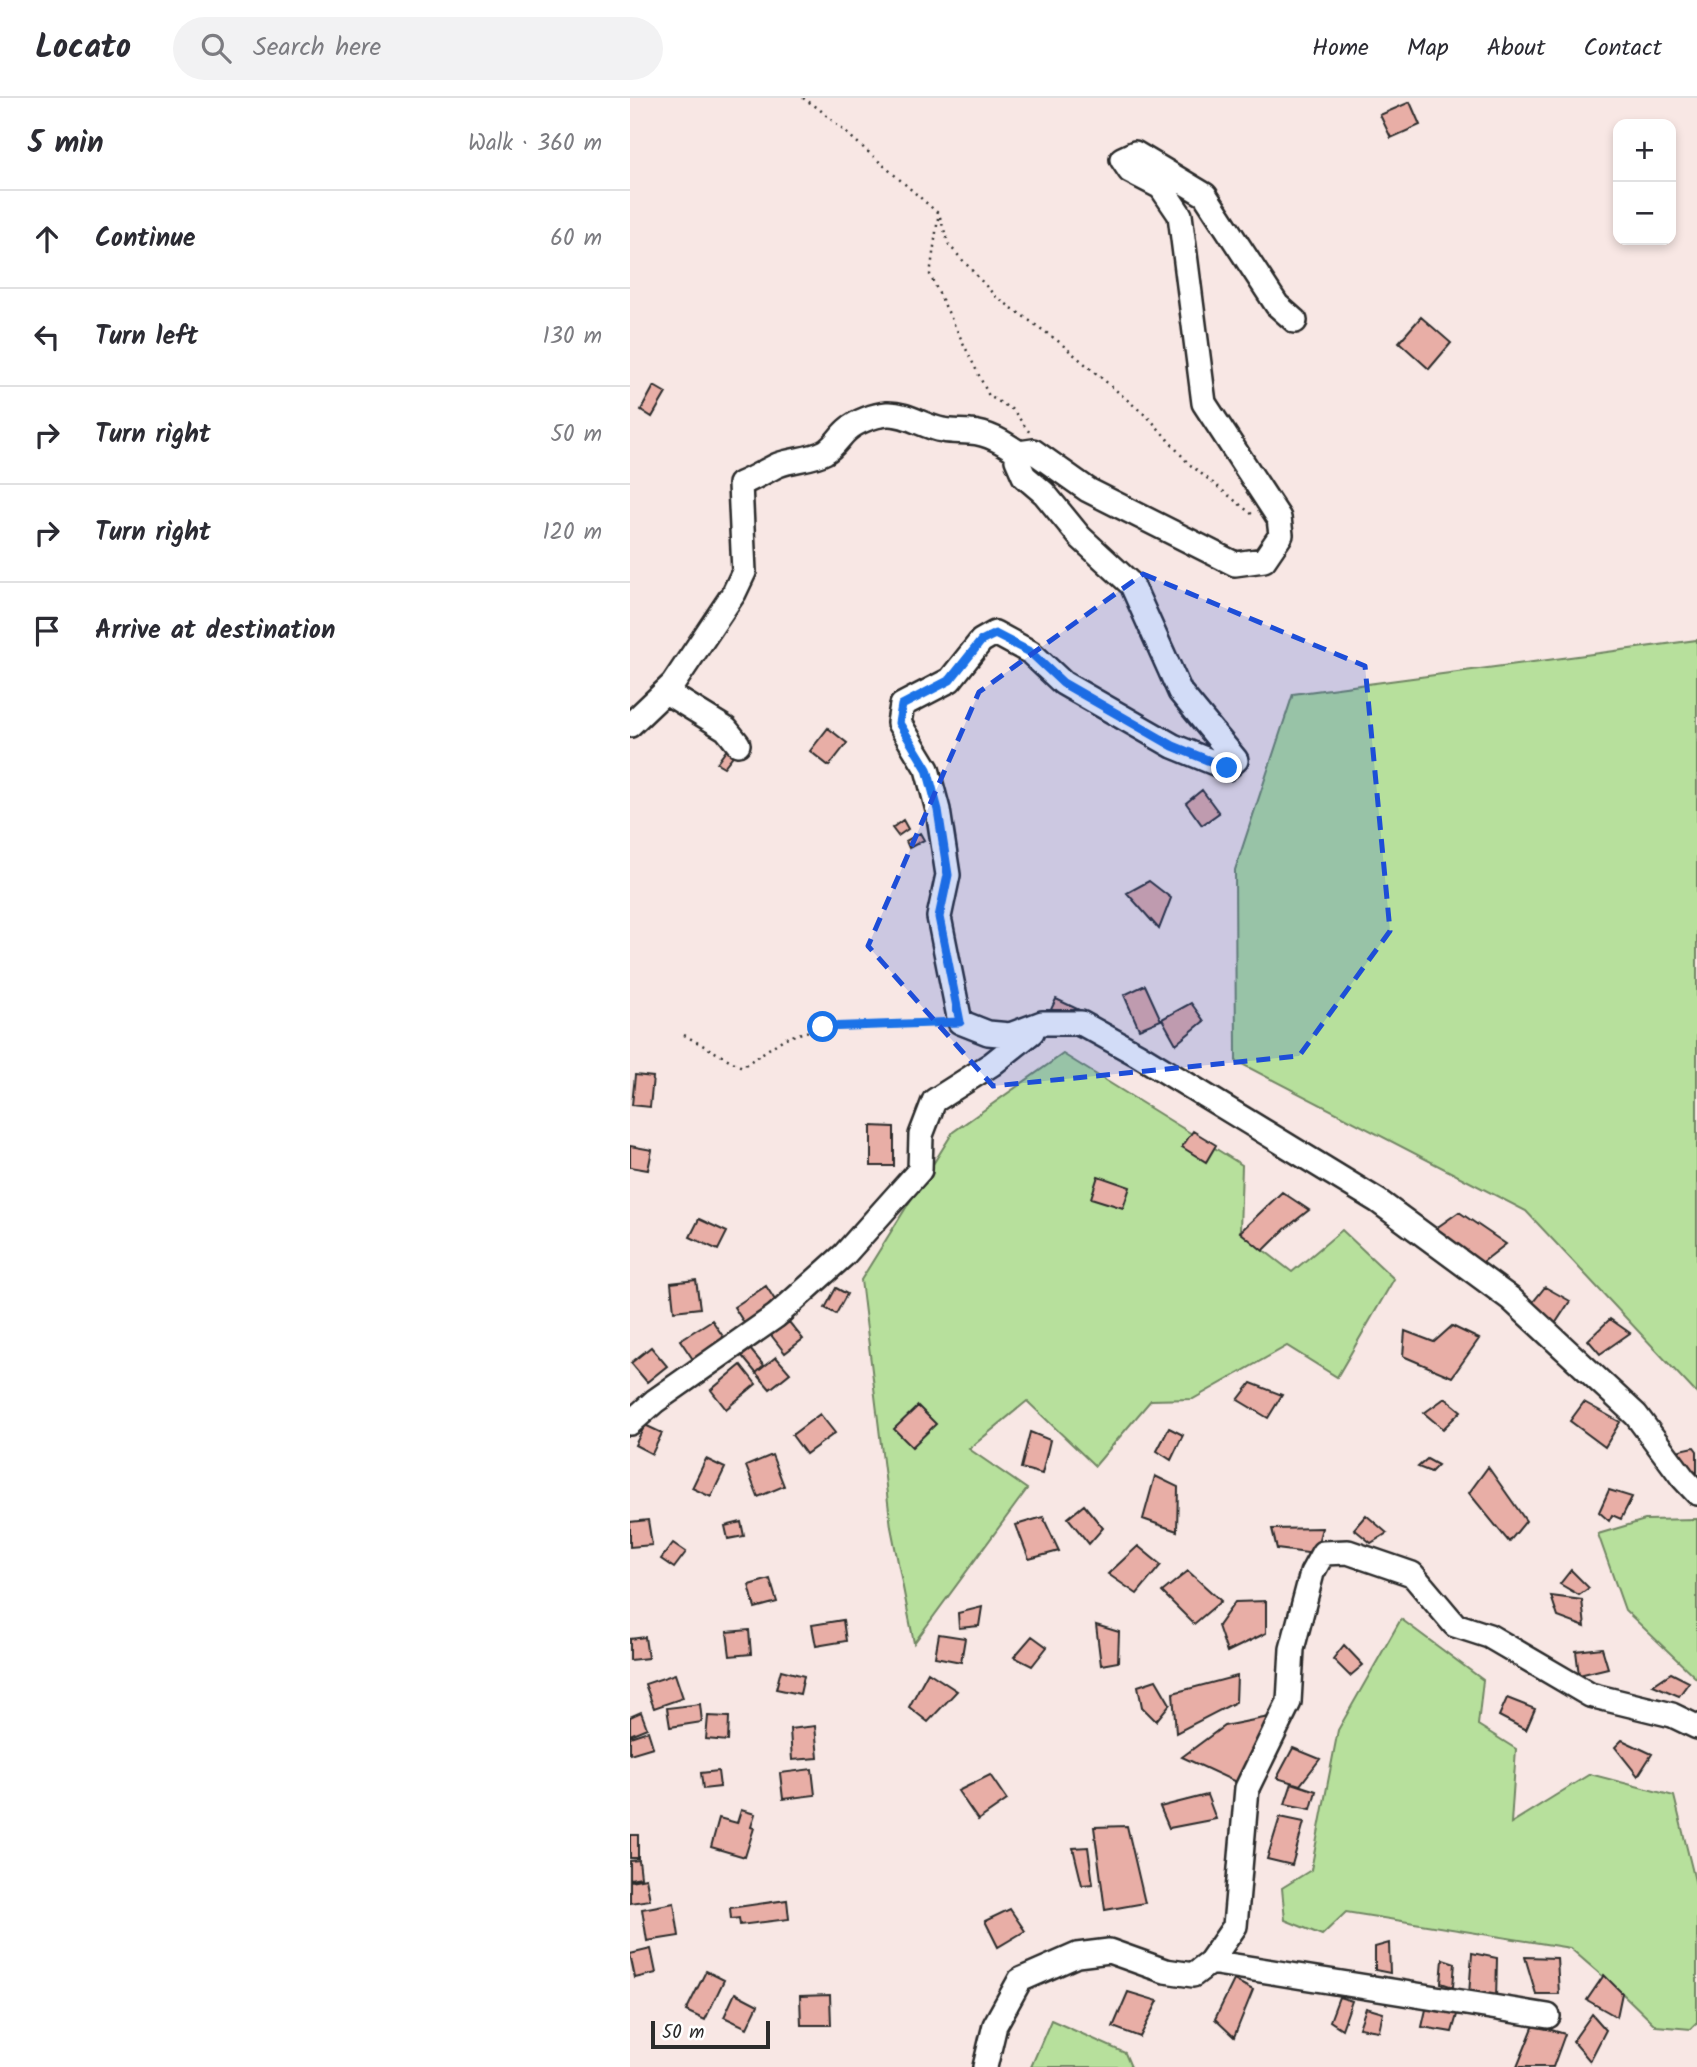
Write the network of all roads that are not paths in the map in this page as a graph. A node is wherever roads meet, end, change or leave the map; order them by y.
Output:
1 (1295, 321) dead end
2 (1019, 453) junction
3 (666, 692) junction
4 (630, 725) edge
5 (738, 744) dead end
6 (1042, 1023) junction
7 (630, 1423) edge
8 (1697, 1493) edge
9 (1697, 1727) edge
10 (1210, 1962) junction
11 (1548, 2016) dead end
12 (985, 2067) edge

1 - 2 street
2 - 3 street
2 - 6 street
3 - 4 street
3 - 5 street
6 - 7 street
6 - 8 street
9 - 10 street
10 - 11 street
10 - 12 street

